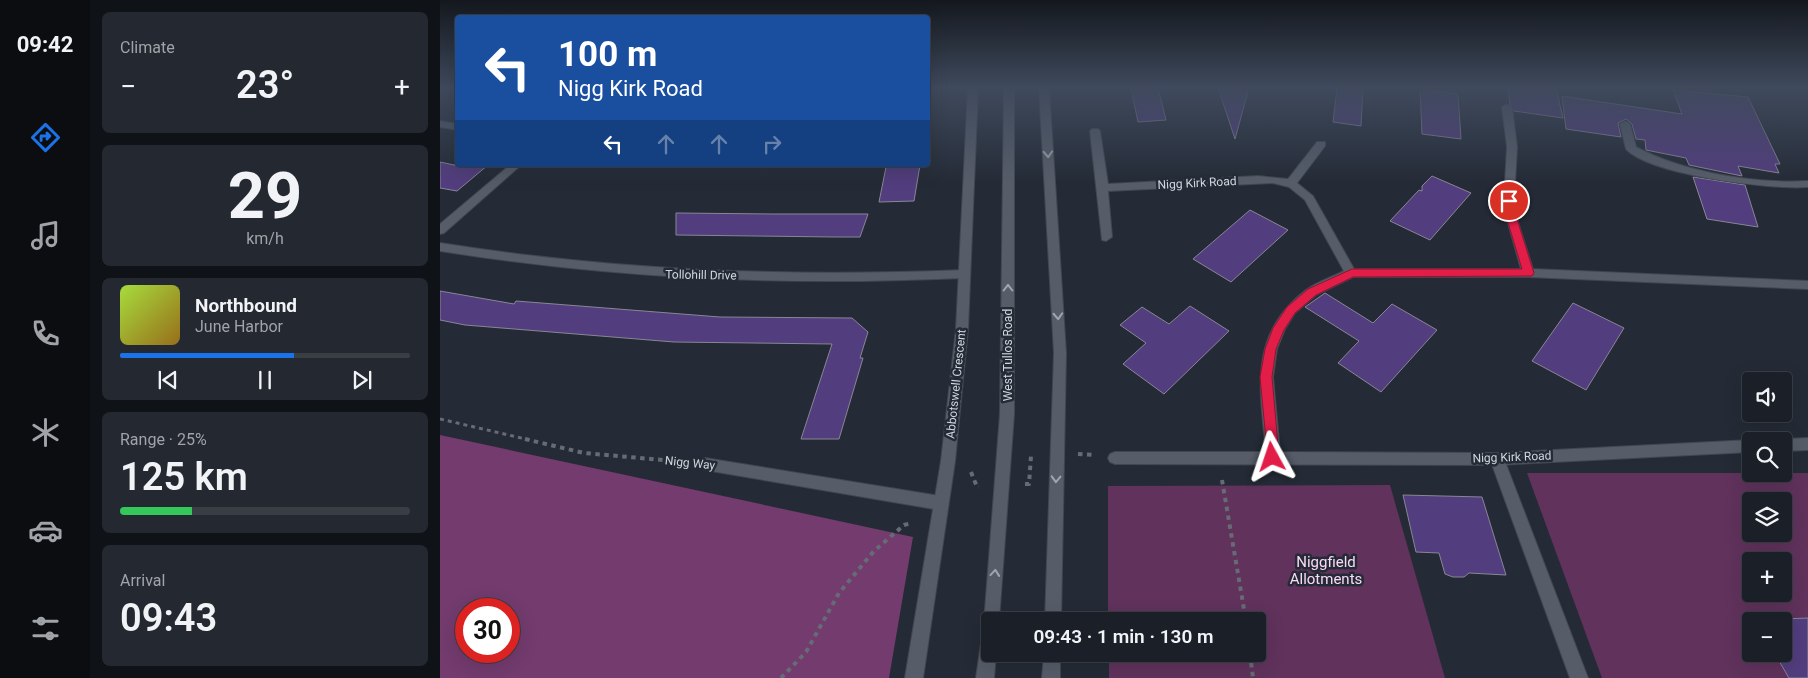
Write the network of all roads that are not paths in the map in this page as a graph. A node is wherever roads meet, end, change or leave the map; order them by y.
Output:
1 (971, 120) edge
2 (1009, 120) edge
3 (1046, 120) edge
4 (1509, 120) edge
5 (440, 124) edge
6 (1625, 124) dead end
7 (455, 126) edge
8 (1095, 131) dead end
9 (1321, 144) dead end
10 (514, 167) edge
11 (1291, 183) junction
12 (1808, 184) edge
13 (1103, 188) junction
14 (440, 230) edge
15 (1106, 237) dead end
16 (440, 247) edge
17 (1352, 273) junction
18 (1528, 273) junction
19 (964, 274) junction
20 (1808, 284) edge
21 (1808, 444) edge
22 (1792, 445) edge
23 (1742, 446) edge
24 (1272, 457) junction
25 (1115, 458) road end
26 (1497, 459) junction
27 (705, 464) road end
28 (940, 509) junction
29 (992, 612) edge
30 (1052, 612) edge
31 (987, 662) edge
32 (1051, 662) edge
33 (914, 678) edge
34 (985, 678) edge
35 (1050, 678) edge
36 (1579, 678) edge

1 - 19 street, Abbotswell Crescent
29 -> 2 street, West Tullos Road
3 -> 30 street
4 - 18 street
5 - 7 street
6 - 12 street
8 - 13 street
9 - 11 street
10 - 14 street
11 - 13 street, Nigg Kirk Road
11 - 17 street
13 - 15 street
16 - 19 street, Tollohill Drive
17 - 18 street
17 - 24 street
18 - 20 street
19 - 28 street, Abbotswell Crescent
21 - 22 street
23 - 26 street, Nigg Kirk Road
24 - 25 street, Nigg Kirk Road
24 - 26 street, Nigg Kirk Road
26 - 36 street
27 - 28 street, Nigg Way
28 - 33 street, Abbotswell Crescent
31 - 34 street
32 - 35 street

